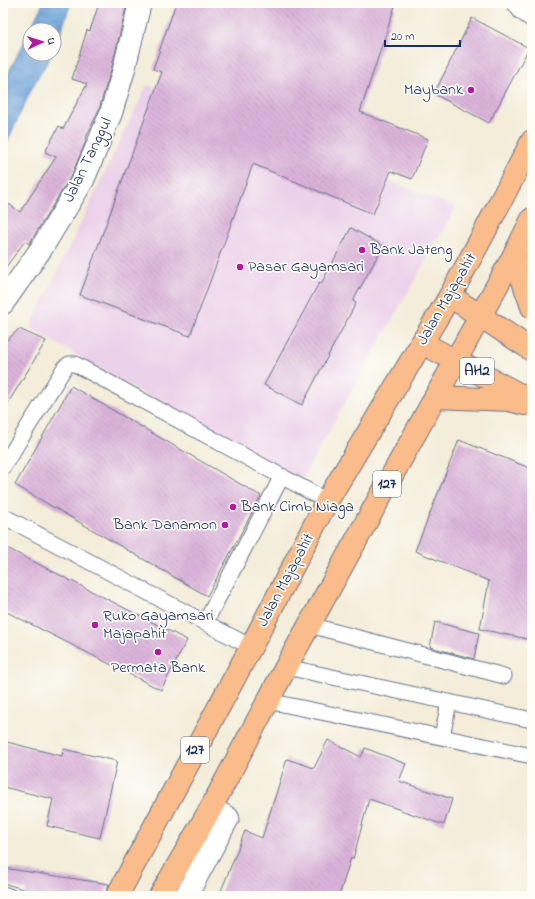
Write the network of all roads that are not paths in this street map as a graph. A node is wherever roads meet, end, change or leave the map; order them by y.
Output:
1 (140, 3) edge
2 (514, 3) edge
3 (532, 20) edge
4 (532, 141) edge
5 (532, 219) edge
6 (514, 255) junction
7 (450, 296) junction
8 (3, 303) edge
9 (532, 307) edge
10 (480, 315) junction
11 (422, 342) junction
12 (532, 350) edge
13 (456, 360) junction
14 (435, 397) junction
15 (532, 400) edge
16 (532, 406) edge
17 (3, 467) edge
18 (282, 476) junction
19 (327, 501) junction
20 (3, 516) edge
21 (205, 623) junction
22 (309, 626) junction
23 (251, 646) junction
24 (286, 667) junction
25 (504, 676) dead end
26 (268, 701) junction
27 (449, 702) junction
28 (532, 720) edge
29 (442, 737) junction
30 (532, 756) edge
31 (211, 808) junction
32 (3, 894) edge
33 (9, 896) edge
34 (117, 896) edge
35 (160, 896) edge
36 (186, 896) edge

1 - 8 street, Jalan Tanggul
2 - 3 lane
4 - 7 main road, Jalan Majapahit / 127
5 - 6 main road, 127
6 - 9 main road
6 - 10 main road, 127
7 - 10 main road
7 - 11 main road, Jalan Majapahit / 127
10 - 12 main road
10 - 13 main road, 127
11 - 13 main road, AH2
11 - 19 main road, Jalan Majapahit / 127
13 - 14 main road, 127
13 - 15 main road, AH2
14 - 16 main road
14 - 22 main road, 127
17 - 18 lane
18 - 19 lane
18 - 21 lane
19 - 23 main road, Jalan Majapahit / 127
20 - 21 lane
21 - 23 lane
22 - 24 main road, 127
22 - 25 lane
23 - 34 main road, Jalan Majapahit / 127
24 - 26 main road, 127
24 - 27 lane
26 - 29 lane
26 - 31 main road, 127
27 - 28 lane
27 - 29 lane
29 - 30 lane
31 - 35 main road, 127
31 - 36 street
32 - 33 lane

